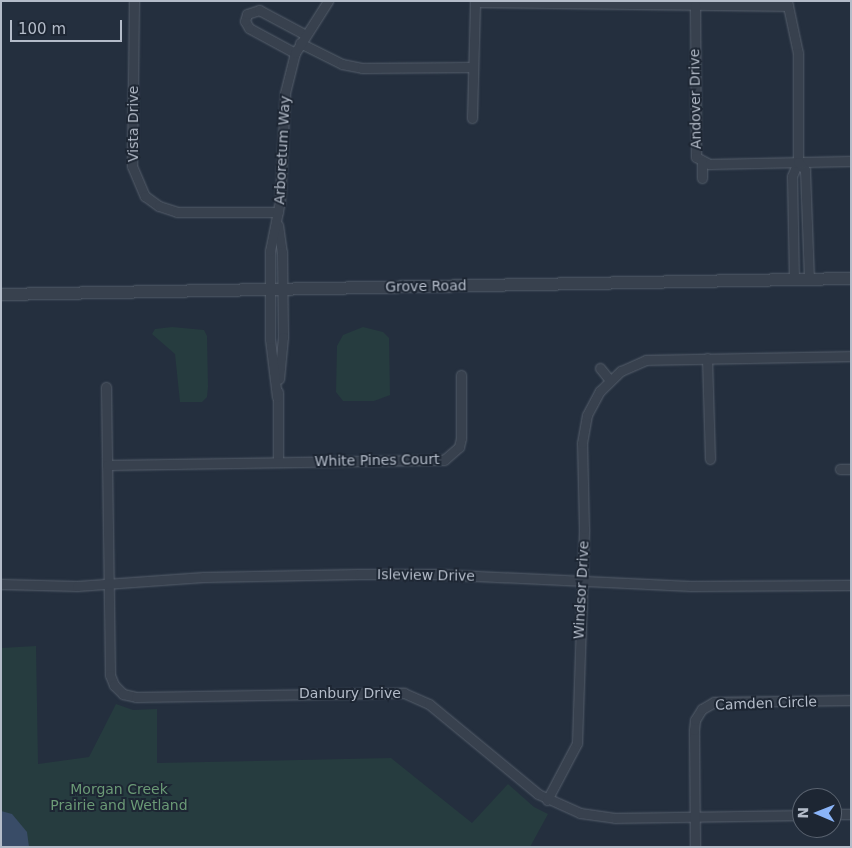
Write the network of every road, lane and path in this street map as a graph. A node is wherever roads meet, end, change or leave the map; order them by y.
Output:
1 (134, 1) edge
2 (328, 1) edge
3 (475, 2) edge
4 (584, 2) edge
5 (787, 4) edge
6 (695, 5) junction
7 (304, 34) junction
8 (300, 43) junction
9 (295, 53) junction
10 (473, 66) junction
11 (472, 118) dead end
12 (851, 161) edge
13 (702, 162) junction
14 (798, 162) junction
15 (702, 178) dead end
16 (278, 216) junction
17 (851, 278) edge
18 (794, 279) junction
19 (809, 279) junction
20 (276, 290) junction
21 (1, 294) edge
22 (851, 356) edge
23 (707, 358) junction
24 (600, 368) dead end
25 (461, 375) dead end
26 (609, 379) junction
27 (106, 387) dead end
28 (710, 459) dead end
29 (278, 462) junction
30 (107, 465) junction
31 (840, 469) dead end
32 (851, 469) edge
33 (582, 582) junction
34 (1, 584) edge
35 (108, 585) junction
36 (851, 585) edge
37 (851, 700) edge
38 (547, 800) junction
39 (792, 815) edge
40 (694, 816) junction
41 (695, 847) edge

1 - 16 street, Vista Drive
2 - 7 street, Arboretum Way
3 - 4 street
3 - 10 street
4 - 6 street
5 - 6 street
5 - 14 street
6 - 13 street, Andover Drive
7 - 8 street, Arboretum Way
7 - 9 street
8 - 9 street, Arboretum Way
8 - 10 street
9 - 16 street, Arboretum Way
10 - 11 street
12 - 14 street, Andover Drive
13 - 14 street, Andover Drive
13 - 15 street
14 - 18 street
14 - 19 street
16 - 20 street, Arboretum Way
17 - 19 street, Grove Road
18 - 19 street, Grove Road
18 - 20 street, Grove Road
20 - 21 street, Grove Road
20 - 29 street, Arboretum Way
22 - 23 street, Windsor Drive
23 - 26 street, Windsor Drive
23 - 28 street
24 - 26 street
25 - 29 street, White Pines Court
26 - 33 street, Windsor Drive
27 - 30 street, Danbury Drive
29 - 30 street
30 - 35 street, Danbury Drive
31 - 32 street
33 - 35 street, Isleview Drive
33 - 36 street, Isleview Drive
33 - 38 street, Windsor Drive
34 - 35 street, Isleview Drive
35 - 38 street, Danbury Drive
37 - 40 street, Camden Circle
38 - 40 street, Danbury Drive
39 - 40 street, Danbury Drive
40 - 41 street, Camden Circle

